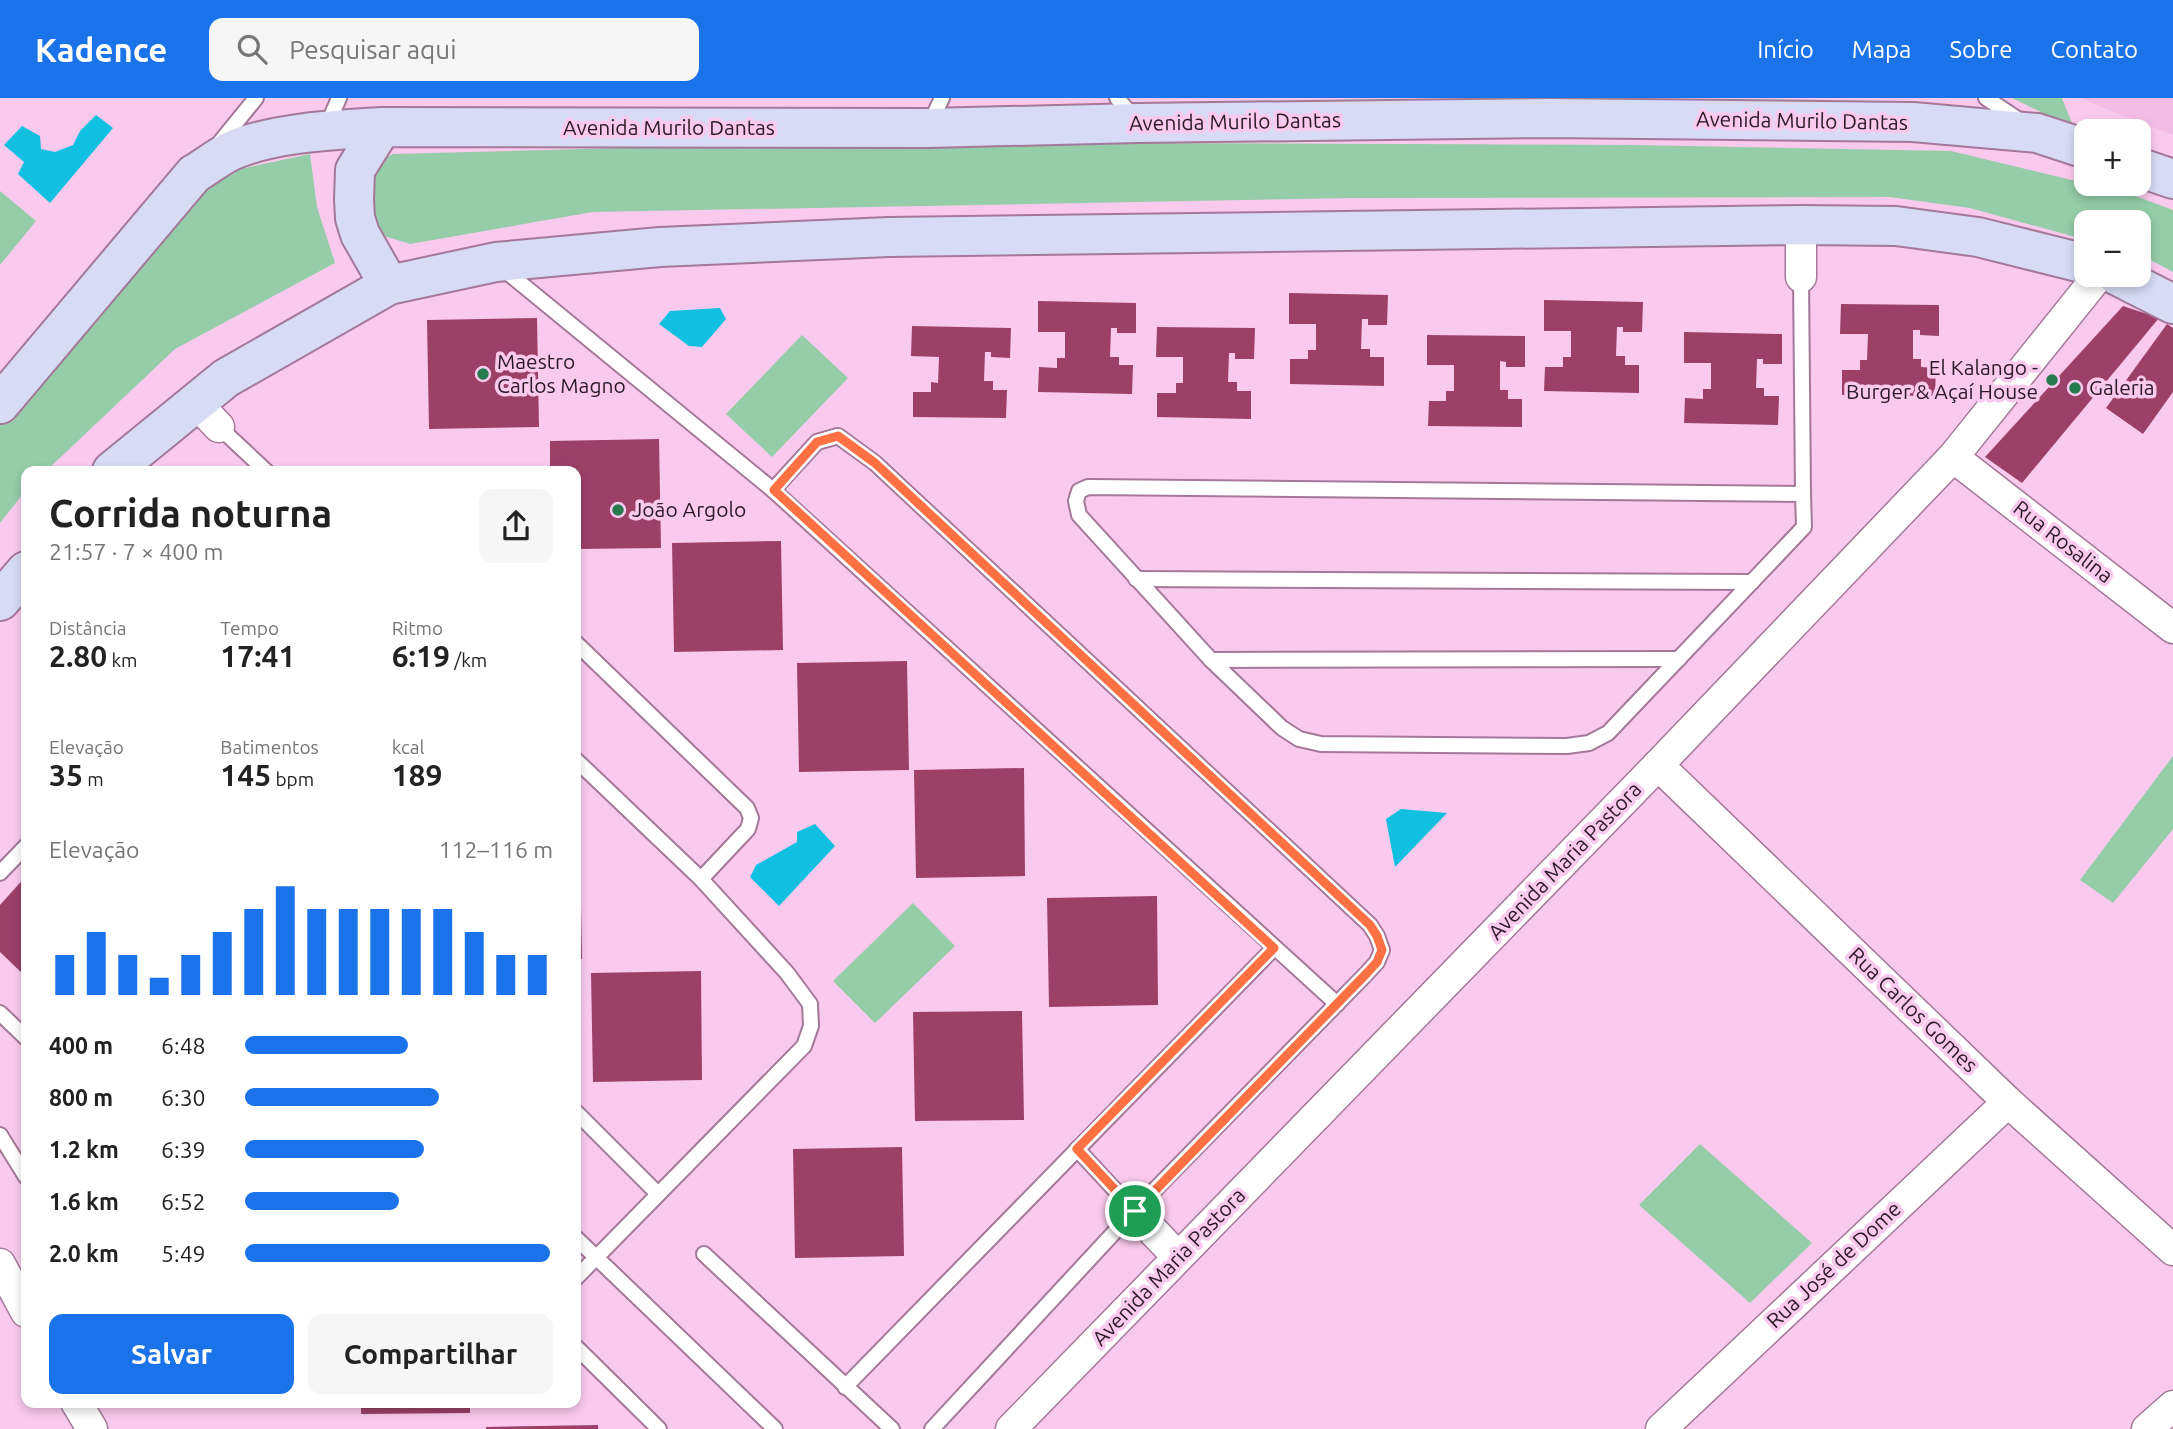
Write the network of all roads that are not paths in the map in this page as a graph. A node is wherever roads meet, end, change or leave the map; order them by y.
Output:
1 (256, 98) edge
2 (1986, 98) edge
3 (1601, 105) dead end
4 (1128, 110) edge
5 (935, 113) edge
6 (332, 114) edge
7 (1550, 118) junction
8 (382, 127) junction
9 (2037, 133) junction
10 (2074, 145) edge
11 (2151, 171) edge
12 (194, 174) junction
13 (2173, 179) edge
14 (1801, 225) junction
15 (2074, 261) edge
16 (496, 262) junction
17 (1801, 277) joint
18 (389, 285) junction
19 (2089, 287) edge
20 (2140, 287) edge
21 (2173, 304) edge
22 (0, 404) edge
23 (207, 415) junction
24 (1953, 457) junction
25 (120, 466) edge
26 (261, 466) edge
27 (774, 490) junction
28 (1803, 494) junction
29 (1136, 579) junction
30 (1752, 582) junction
31 (2173, 628) edge
32 (581, 648) edge
33 (1679, 659) junction
34 (1211, 660) junction
35 (1658, 765) junction
36 (581, 766) edge
37 (21, 851) edge
38 (0, 873) edge
39 (701, 879) junction
40 (1274, 948) junction
41 (1337, 1004) junction
42 (0, 1013) edge
43 (21, 1033) edge
44 (2008, 1102) junction
45 (581, 1117) edge
46 (0, 1135) edge
47 (1077, 1149) junction
48 (21, 1169) edge
49 (658, 1194) junction
50 (1144, 1221) junction
51 (581, 1243) edge
52 (2173, 1250) edge
53 (704, 1254) dead end
54 (1178, 1257) junction
55 (596, 1258) junction
56 (0, 1264) edge
57 (581, 1273) edge
58 (21, 1303) edge
59 (581, 1352) edge
60 (845, 1387) junction
61 (2173, 1406) edge
62 (80, 1408) edge
63 (92, 1429) edge
64 (659, 1429) edge
65 (775, 1429) edge
66 (892, 1429) edge
67 (932, 1429) edge
68 (1011, 1429) edge
69 (1661, 1429) edge
70 (2147, 1429) edge

1 - 12 lane
2 - 9 lane
3 - 7 lane
4 - 5 main road, Avenida Murilo Dantas
4 - 7 main road, Avenida Murilo Dantas
5 - 8 main road, Avenida Murilo Dantas
6 - 8 main road, Avenida Murilo Dantas
6 - 12 main road, Avenida Murilo Dantas
7 - 9 main road, Avenida Murilo Dantas
8 - 18 main road
9 - 10 main road, Avenida Murilo Dantas
11 - 13 main road
12 - 22 main road, Avenida Murilo Dantas
14 - 15 main road
14 - 16 main road
14 - 17 street
16 - 18 main road
16 - 27 lane
17 - 28 lane
18 - 23 main road
19 - 24 street, Avenida Maria Pastora
20 - 21 main road
23 - 25 main road
23 - 26 lane
24 - 31 street, Rua Rosalina
24 - 35 street, Avenida Maria Pastora
27 - 40 lane
27 - 41 lane
28 - 29 lane
28 - 30 lane
29 - 30 lane
29 - 34 lane
30 - 33 lane
32 - 39 lane
33 - 34 lane
33 - 34 lane
35 - 44 street, Rua Carlos Gomes
35 - 54 street, Avenida Maria Pastora
36 - 39 lane
37 - 38 lane
39 - 49 lane
40 - 41 lane
40 - 47 lane
41 - 50 lane
42 - 43 lane
44 - 52 street, Rua Carlos Gomes
44 - 69 street, Rua José de Dome
45 - 49 lane
46 - 48 lane
47 - 50 lane
47 - 60 lane
49 - 55 lane
50 - 54 street
50 - 67 lane
51 - 55 lane
53 - 60 lane
54 - 68 street, Avenida Maria Pastora
55 - 57 lane
55 - 65 lane
56 - 58 street
59 - 64 lane
60 - 66 lane
61 - 70 street
62 - 63 street

